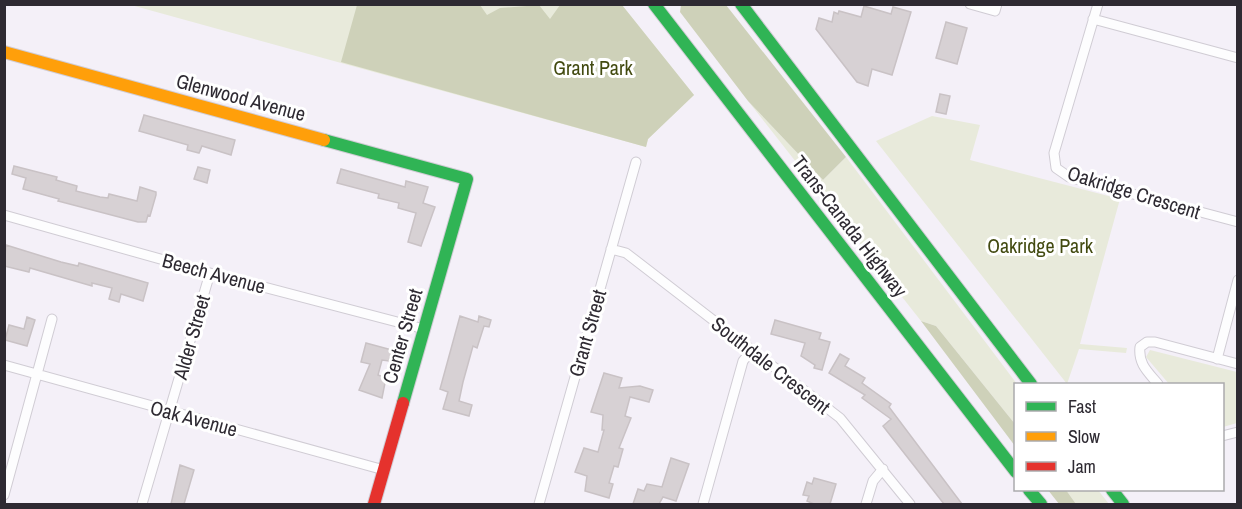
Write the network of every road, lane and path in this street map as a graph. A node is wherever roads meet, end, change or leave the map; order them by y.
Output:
1 (654, 4) edge
2 (741, 4) edge
3 (970, 4) edge
4 (997, 4) edge
5 (1098, 4) edge
6 (1094, 19) junction
7 (4, 52) edge
8 (1238, 58) edge
9 (636, 162) dead end
10 (467, 179) joint
11 (4, 215) edge
12 (1238, 222) edge
13 (611, 249) junction
14 (210, 273) junction
15 (1238, 280) edge
16 (52, 319) dead end
17 (424, 329) junction
18 (752, 350) junction
19 (1216, 359) junction
20 (1238, 364) edge
21 (4, 365) edge
22 (37, 374) junction
23 (1030, 383) edge
24 (1157, 383) edge
25 (169, 412) junction
26 (883, 469) junction
27 (1014, 469) edge
28 (384, 470) junction
29 (1031, 491) edge
30 (1113, 491) edge
31 (4, 495) edge
32 (142, 504) edge
33 (374, 504) edge
34 (539, 504) edge
35 (703, 504) edge
36 (866, 504) edge
37 (910, 504) edge
38 (1041, 504) edge
39 (1123, 504) edge

1 - 27 main road, Trans-Canada Highway
2 - 23 main road
3 - 4 street
5 - 6 street, Oakridge Crescent
6 - 8 street
6 - 12 street, Oakridge Crescent
7 - 10 main road, Glenwood Avenue
9 - 13 street, Grant Street
10 - 17 main road, Center Street
11 - 14 street, Beech Avenue
13 - 18 street, Southdale Crescent
13 - 34 street, Grant Street
14 - 17 street, Beech Avenue
14 - 25 street, Alder Street
15 - 19 street
16 - 22 street
17 - 28 main road, Center Street
18 - 26 street, Southdale Crescent
18 - 35 street
19 - 20 street
19 - 24 street
21 - 22 street, Oak Avenue
22 - 25 street, Oak Avenue
22 - 31 street
25 - 28 street, Oak Avenue
25 - 32 street, Alder Street
26 - 36 street
26 - 37 street, Southdale Crescent
28 - 33 main road, Center Street
29 - 38 main road
30 - 39 main road

